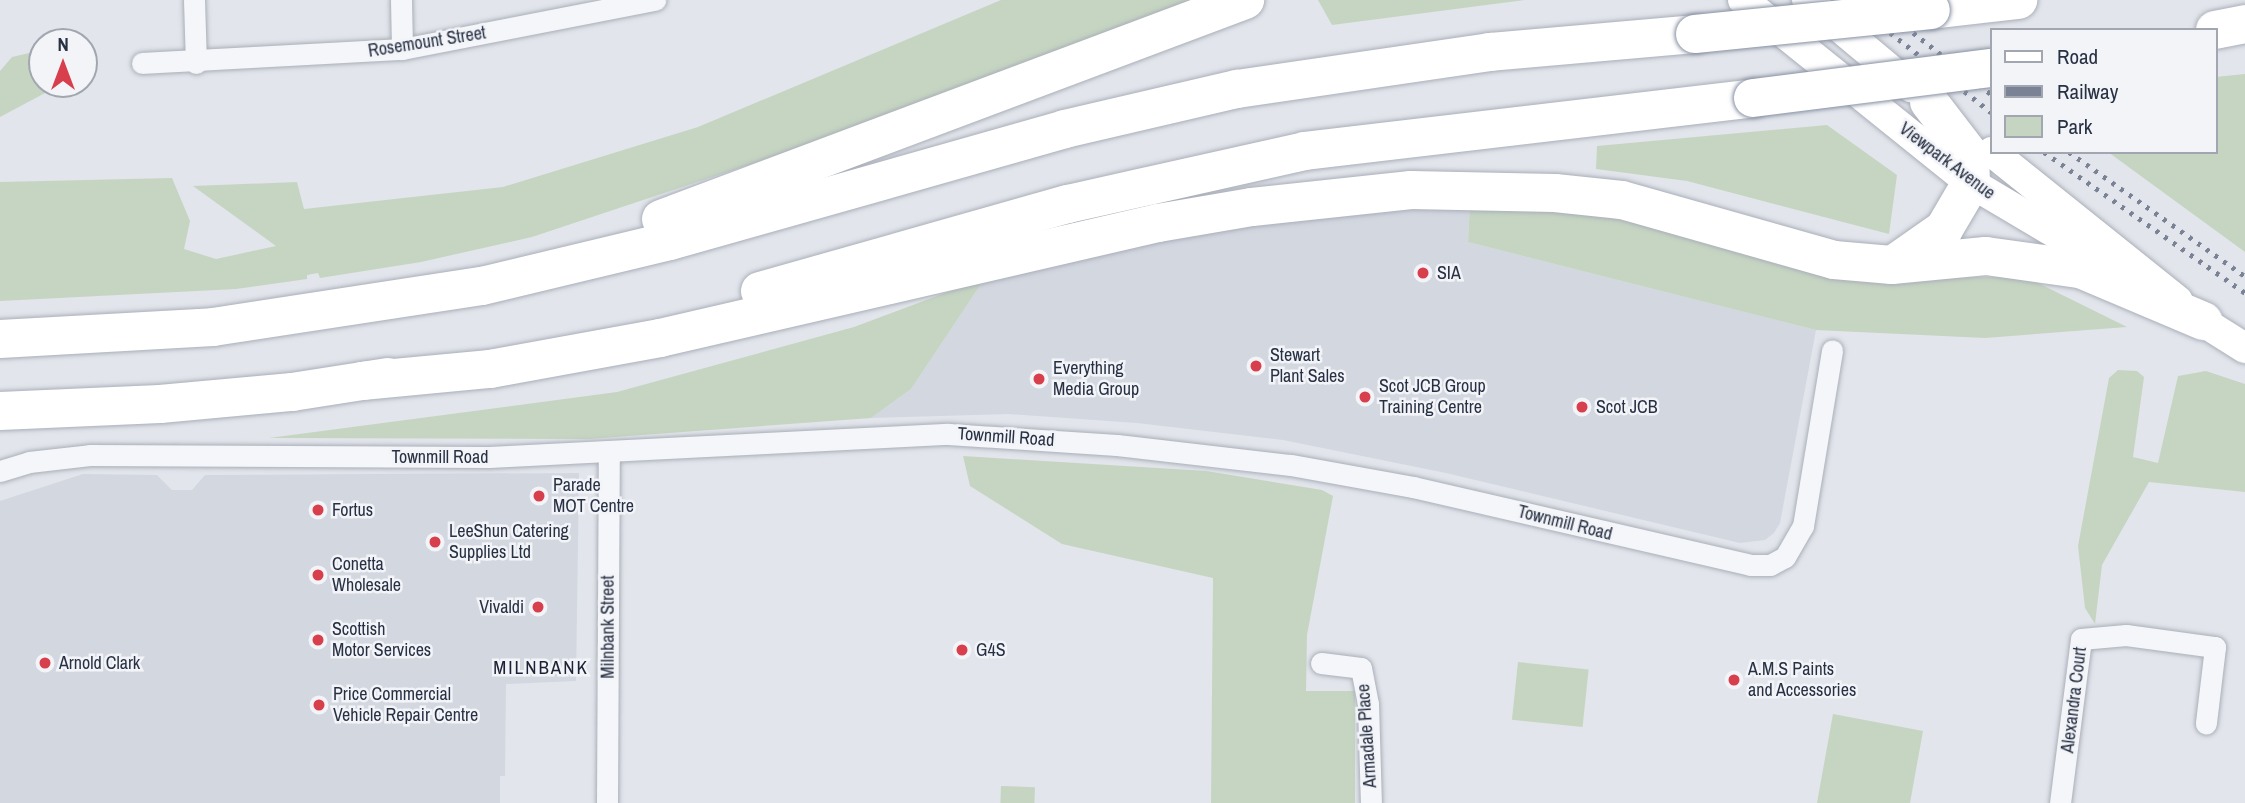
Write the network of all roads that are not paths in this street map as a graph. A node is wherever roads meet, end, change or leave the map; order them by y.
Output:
1 (194, 0) edge
2 (401, 0) edge
3 (655, 0) edge
4 (1245, 0) edge
5 (1743, 0) edge
6 (1807, 0) edge
7 (2018, 0) edge
8 (2245, 24) edge
9 (2217, 30) edge
10 (402, 49) junction
11 (142, 63) dead end
12 (196, 63) junction
13 (1990, 68) edge
14 (1929, 102) joint
15 (1984, 162) edge
16 (1892, 265) junction
17 (482, 286) junction
18 (2203, 321) junction
19 (0, 340) edge
20 (2245, 348) edge
21 (1832, 350) dead end
22 (362, 381) junction
23 (0, 411) edge
24 (609, 451) junction
25 (0, 471) edge
26 (1321, 663) dead end
27 (2206, 723) dead end
28 (607, 803) edge
29 (1371, 803) edge
30 (2060, 803) edge

1 - 12 street
2 - 10 street
3 - 10 street, Rosemount Street
4 - 17 highway
5 - 15 street, Viewpark Avenue
6 - 14 street, Viewpark Avenue
7 - 17 highway, bridge
8 - 9 highway
10 - 12 street, Rosemount Street
11 - 12 street, Rosemount Street
13 - 22 highway, bridge
14 - 15 highway
15 - 16 highway
15 - 18 street, Viewpark Avenue
16 - 18 highway
16 - 22 highway
17 - 19 highway
18 - 20 street, Viewpark Avenue
21 - 24 street, Townmill Road
22 - 23 highway
24 - 25 street, Townmill Road
24 - 28 street, Milnbank Street
26 - 29 street, Armadale Place
27 - 30 street, Alexandra Court

